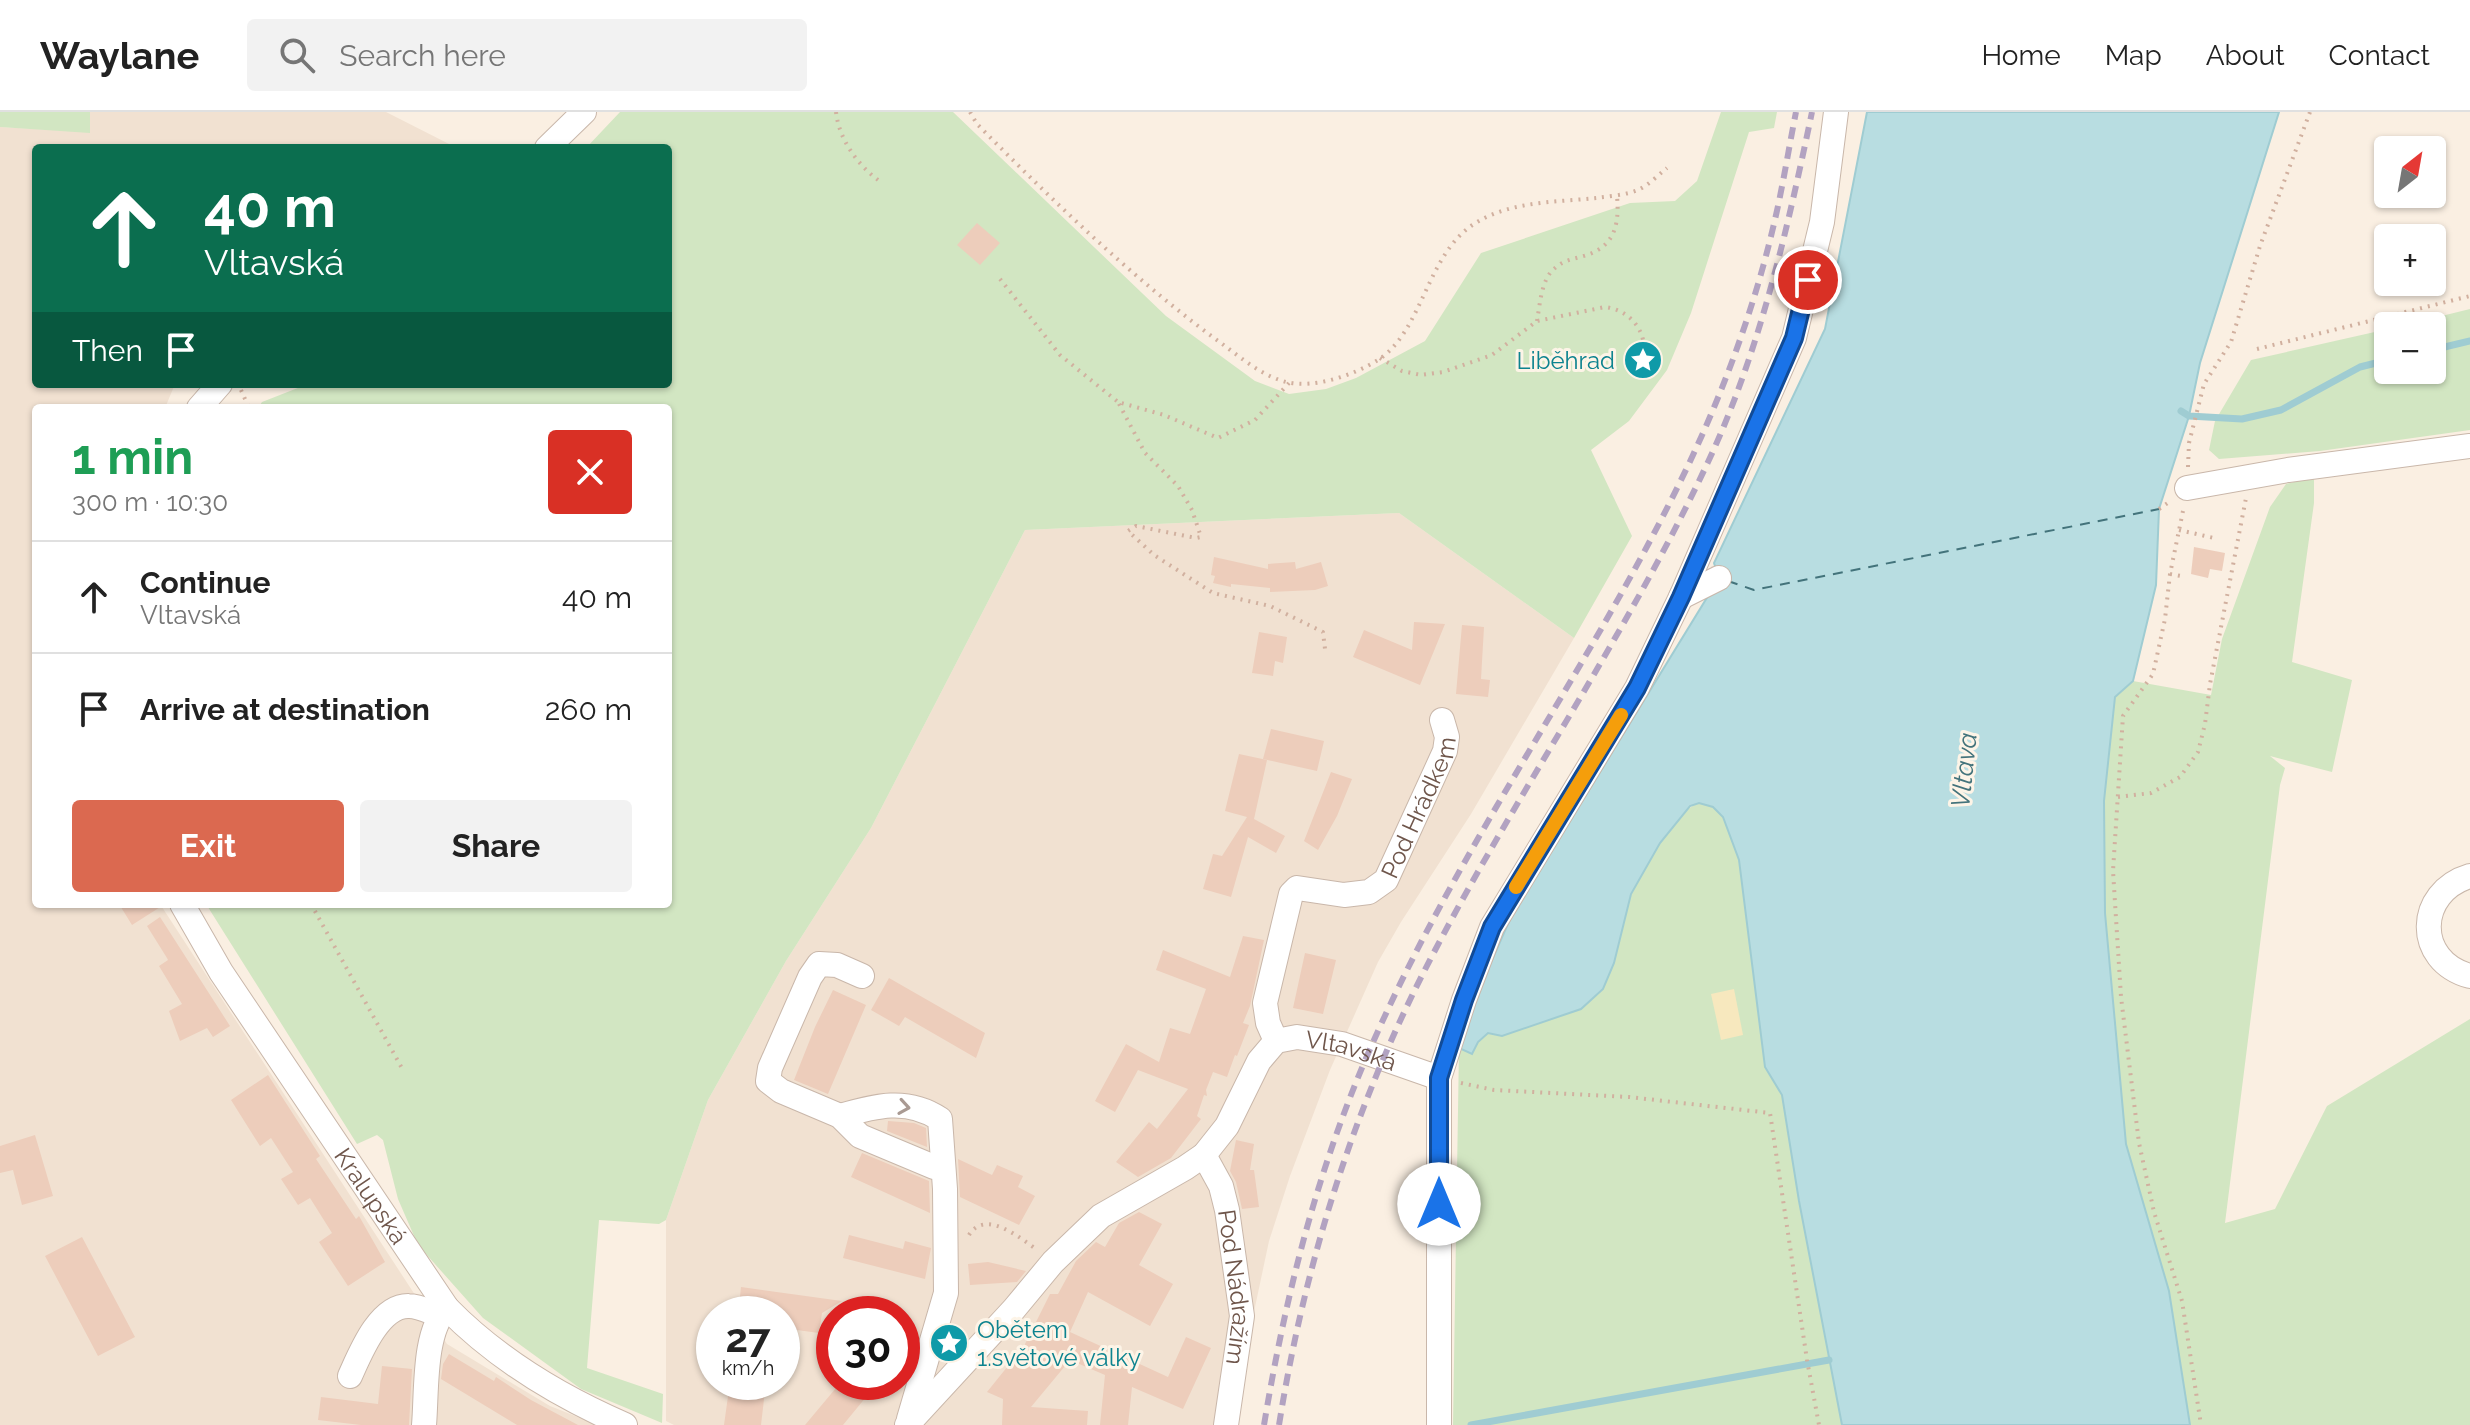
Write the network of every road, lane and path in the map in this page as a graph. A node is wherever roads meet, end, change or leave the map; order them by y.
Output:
1 (584, 112) edge
2 (836, 112) edge
3 (970, 112) edge
4 (1836, 112) edge
5 (2310, 112) edge
6 (551, 144) edge
7 (1667, 168) dead end
8 (878, 180) dead end
9 (1616, 195) junction
10 (1000, 279) dead end
11 (2470, 296) edge
12 (1537, 321) junction
13 (2257, 349) dead end
14 (1380, 358) junction
15 (1643, 360) dead end
16 (1289, 383) junction
17 (216, 388) edge
18 (1118, 402) junction
19 (202, 404) edge
20 (2189, 443) dead end
21 (2470, 446) edge
22 (2250, 476) junction
23 (2187, 488) joint
24 (2179, 530) junction
25 (2214, 538) dead end
26 (2170, 574) junction
27 (2181, 576) dead end
28 (1719, 578) dead end
29 (1681, 597) junction
30 (1325, 649) dead end
31 (1442, 720) dead end
32 (2117, 797) junction
33 (2470, 876) edge
34 (184, 908) edge
35 (313, 908) edge
36 (862, 976) dead end
37 (2470, 976) edge
38 (1276, 1041) junction
39 (403, 1070) dead end
40 (1439, 1078) junction
41 (840, 1116) junction
42 (1204, 1155) junction
43 (943, 1168) junction
44 (1053, 1262) junction
45 (946, 1270) junction
46 (434, 1323) junction
47 (350, 1376) dead end
48 (424, 1425) edge
49 (625, 1425) edge
50 (907, 1425) edge
51 (1226, 1425) edge
52 (1439, 1425) edge
53 (1819, 1425) edge
54 (2201, 1425) edge

1 - 6 street
2 - 8 path
3 - 16 path
4 - 29 street
5 - 20 path
7 - 9 path
9 - 12 path
9 - 14 path
10 - 18 path
11 - 13 path
12 - 14 path
12 - 15 path
14 - 16 path
16 - 18 path
17 - 19 street
18 - 30 path
21 - 22 street
22 - 23 street
22 - 32 path
23 - 24 path
24 - 25 path
24 - 26 path
26 - 27 path
26 - 32 path
28 - 29 street
29 - 40 street
31 - 38 street, Pod Hrádkem
32 - 54 path
33 - 37 street
34 - 46 street, Kralupská
35 - 39 path
36 - 41 street
38 - 40 street, Vltavská
38 - 42 street, Vltavská
40 - 52 street
40 - 53 path
41 - 43 street
41 -> 43 street, Vltavská
42 - 44 street, Vltavská
42 - 51 street, Pod Nádražím
43 - 45 street, Vltavská
44 - 45 path
44 - 50 street, Vltavská
45 - 50 street, Vltavská
46 - 47 street
46 - 48 street
46 - 49 street, Kralupská

